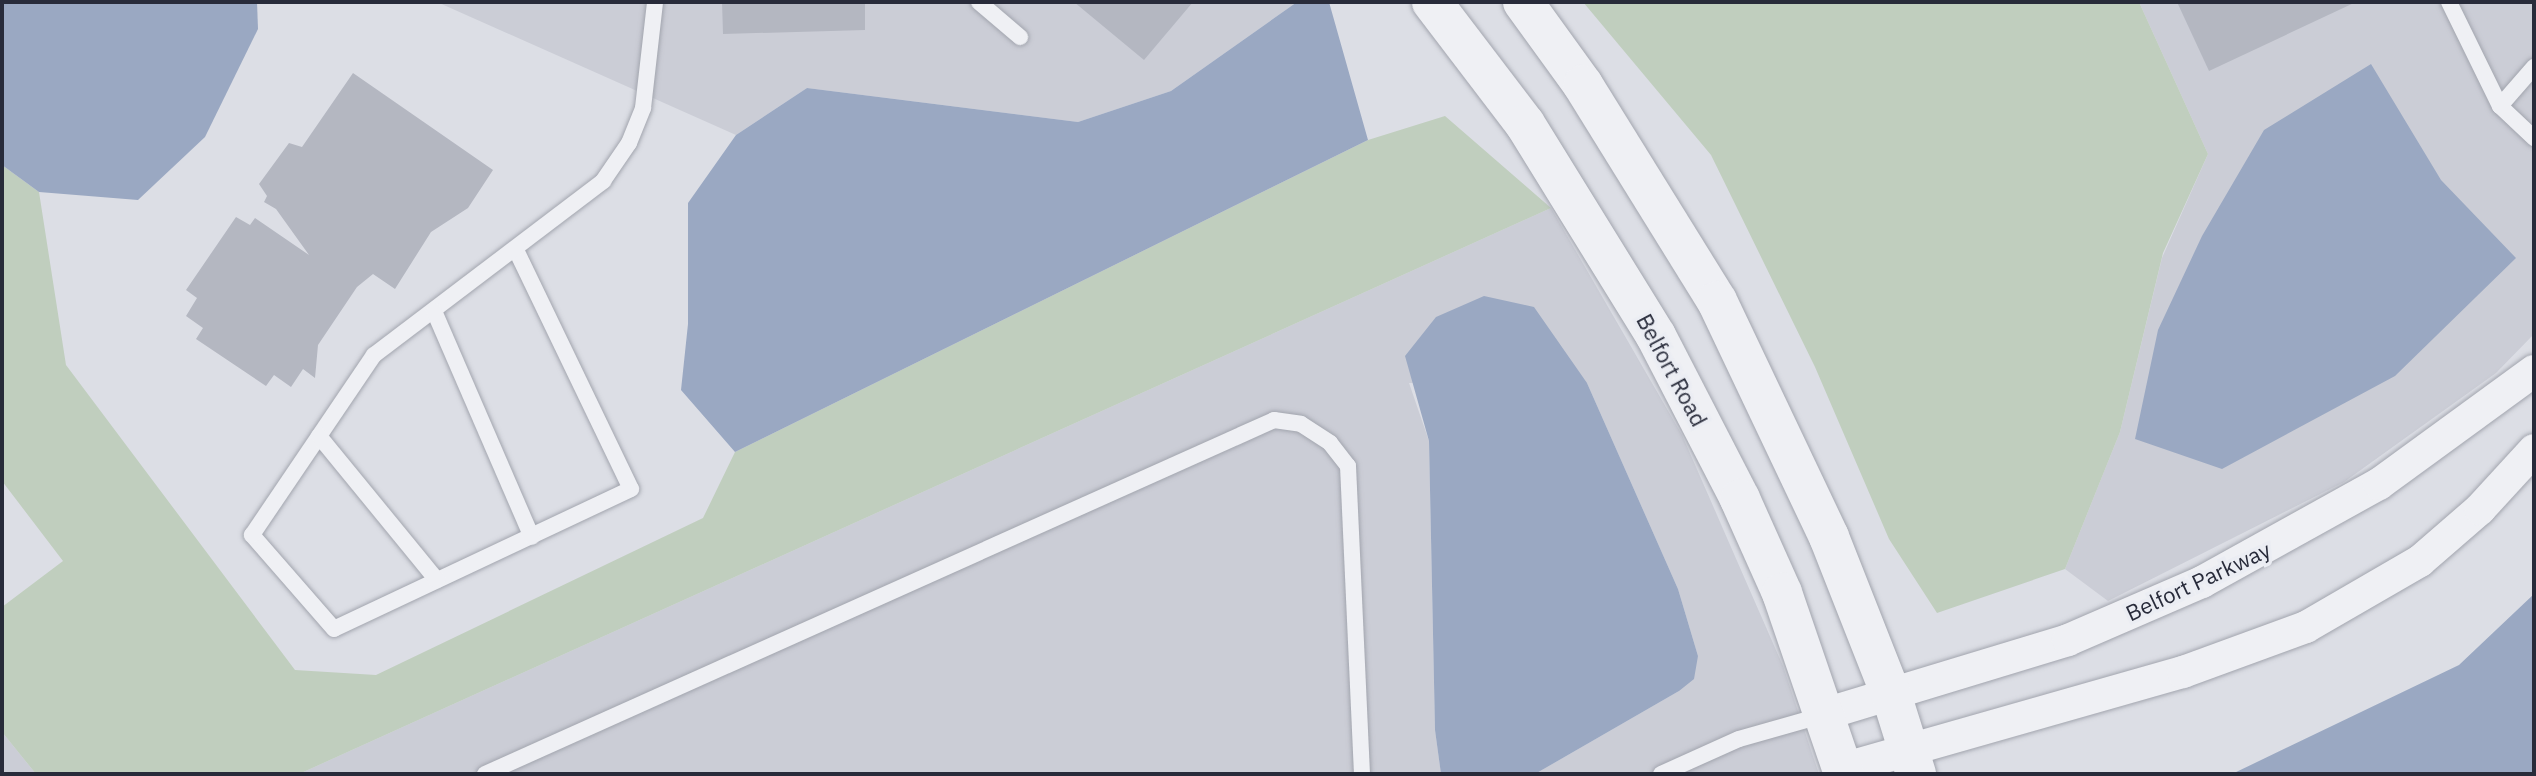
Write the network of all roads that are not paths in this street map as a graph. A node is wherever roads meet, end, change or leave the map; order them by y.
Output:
1 (655, 2) edge
2 (979, 2) edge
3 (1432, 2) edge
4 (1523, 2) edge
5 (2452, 3) edge
6 (1020, 37) dead end
7 (2534, 67) edge
8 (2500, 106) junction
9 (2534, 138) edge
10 (516, 250) junction
11 (434, 311) junction
12 (2534, 371) edge
13 (319, 436) junction
14 (2534, 450) edge
15 (532, 537) junction
16 (437, 580) junction
17 (1891, 694) junction
18 (1825, 714) junction
19 (1913, 762) edge
20 (1836, 772) edge
21 (485, 774) edge
22 (1362, 774) edge
23 (1661, 774) edge

1 - 10 lane
2 - 6 lane
3 - 18 street, Belfort Road
4 - 17 street
5 - 8 lane
7 - 8 lane
8 - 9 lane
10 - 11 lane
10 - 15 lane
11 - 13 lane
11 - 15 lane
12 - 17 street, Belfort Parkway
13 - 16 lane
13 - 16 lane
14 - 19 street
15 - 16 lane
17 - 18 street, Belfort Parkway
17 - 19 street
18 - 20 street, Belfort Road
18 - 23 lane
19 - 20 street
21 - 22 lane

